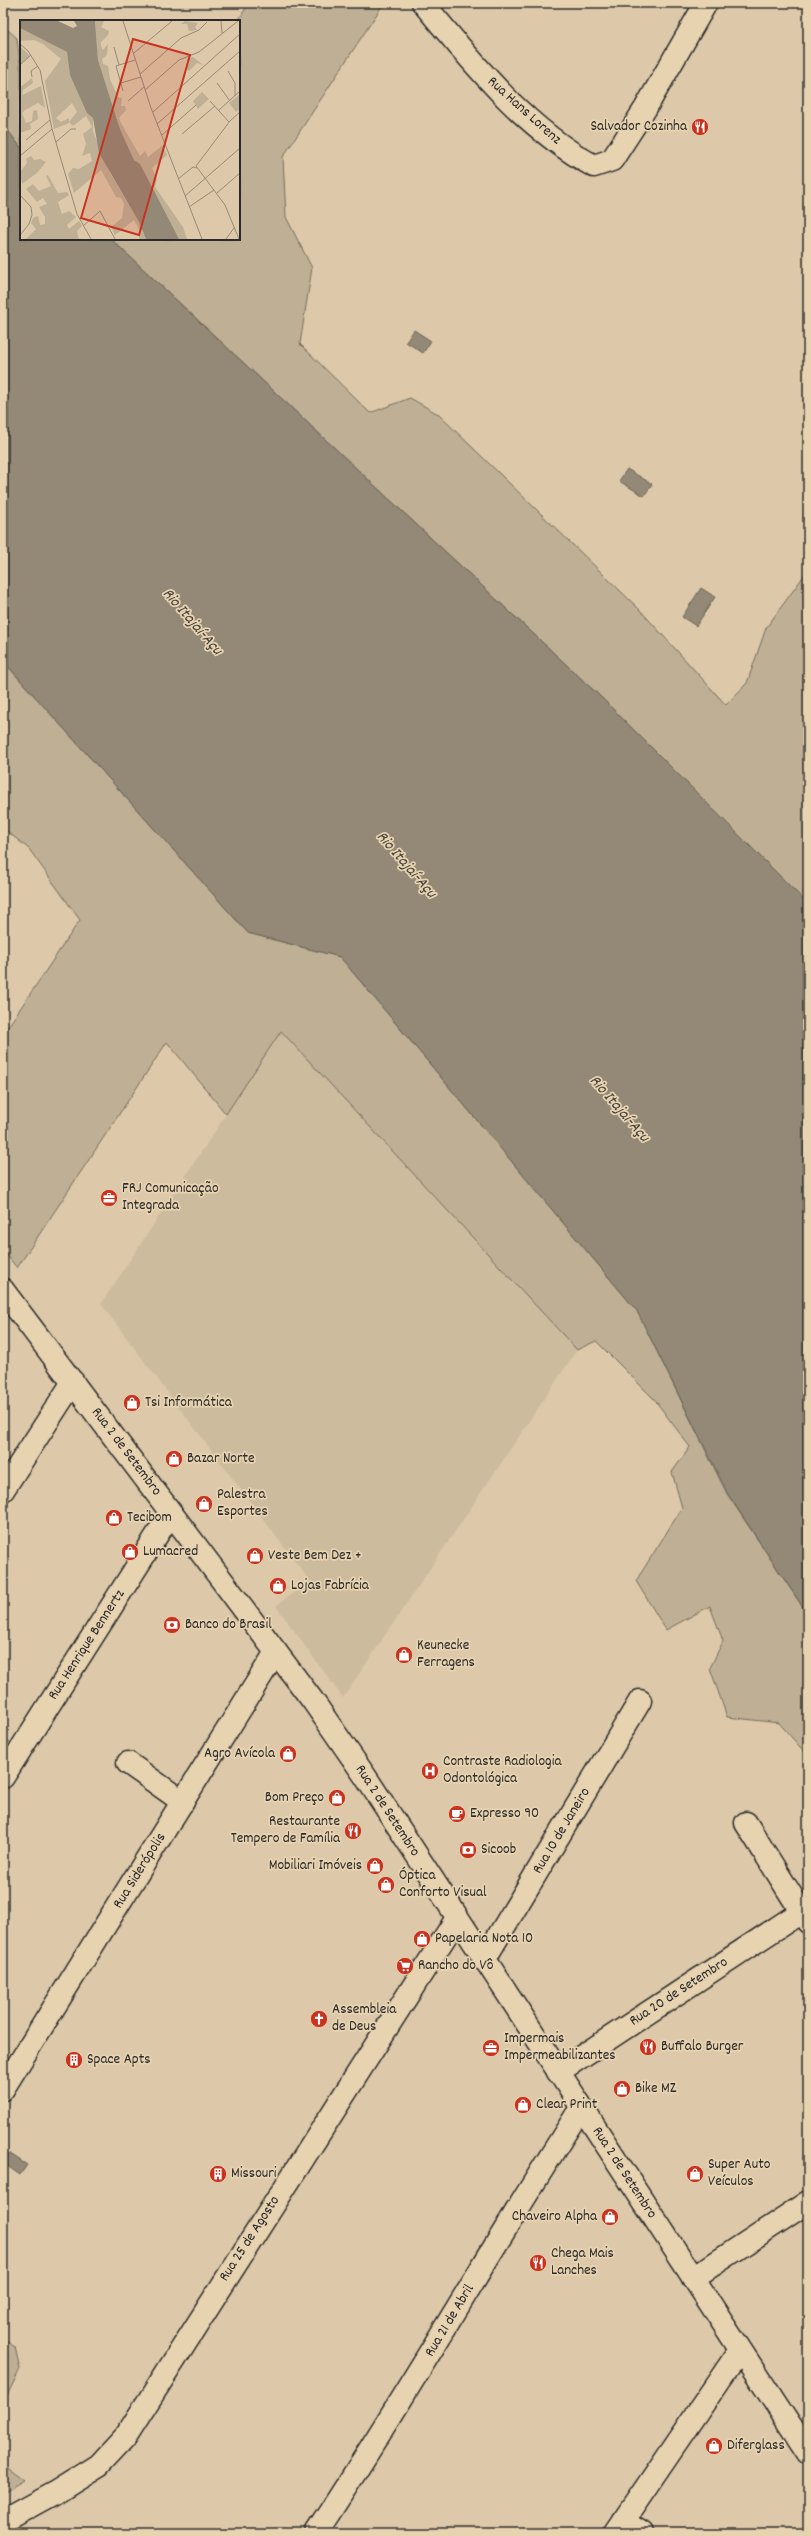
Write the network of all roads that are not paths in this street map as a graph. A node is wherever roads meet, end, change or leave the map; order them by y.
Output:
1 (423, 3) edge
2 (706, 3) edge
3 (3, 1290) edge
4 (73, 1382) junction
5 (3, 1490) edge
6 (171, 1513) junction
7 (276, 1652) junction
8 (640, 1702) dead end
9 (128, 1763) dead end
10 (3, 1776) edge
11 (183, 1802) junction
12 (746, 1823) dead end
13 (805, 1917) edge
14 (457, 1918) junction
15 (484, 1960) junction
16 (558, 2072) junction
17 (3, 2089) edge
18 (581, 2108) junction
19 (808, 2202) edge
20 (693, 2278) junction
21 (740, 2350) junction
22 (808, 2453) edge
23 (3, 2520) edge
24 (619, 2527) edge
25 (316, 2533) edge
26 (642, 2533) edge

1 - 2 street, Rua Hans Lorenz
3 - 4 street, Rua 2 de Setembro
4 - 5 street
4 - 6 street, Rua 2 de Setembro
6 - 7 street, Rua 2 de Setembro
6 - 10 street, Rua Henrique Bennertz
7 - 11 street, Rua Siderópolis
7 - 14 street, Rua 2 de Setembro
8 - 15 street, Rua 10 de Janeiro
9 - 11 street
11 - 17 street, Rua Siderópolis
12 - 13 street
13 - 16 street, Rua 20 de Setembro
14 - 15 street, Rua 2 de Setembro
14 - 23 street, Rua 25 de Agosto
15 - 16 street, Rua 2 de Setembro
16 - 18 street, Rua 2 de Setembro
18 - 20 street, Rua 2 de Setembro
18 - 25 street, Rua 21 de Abril
19 - 20 street
20 - 21 street, Rua 2 de Setembro
21 - 22 street, Rua 2 de Setembro
21 - 24 street
24 - 26 street

